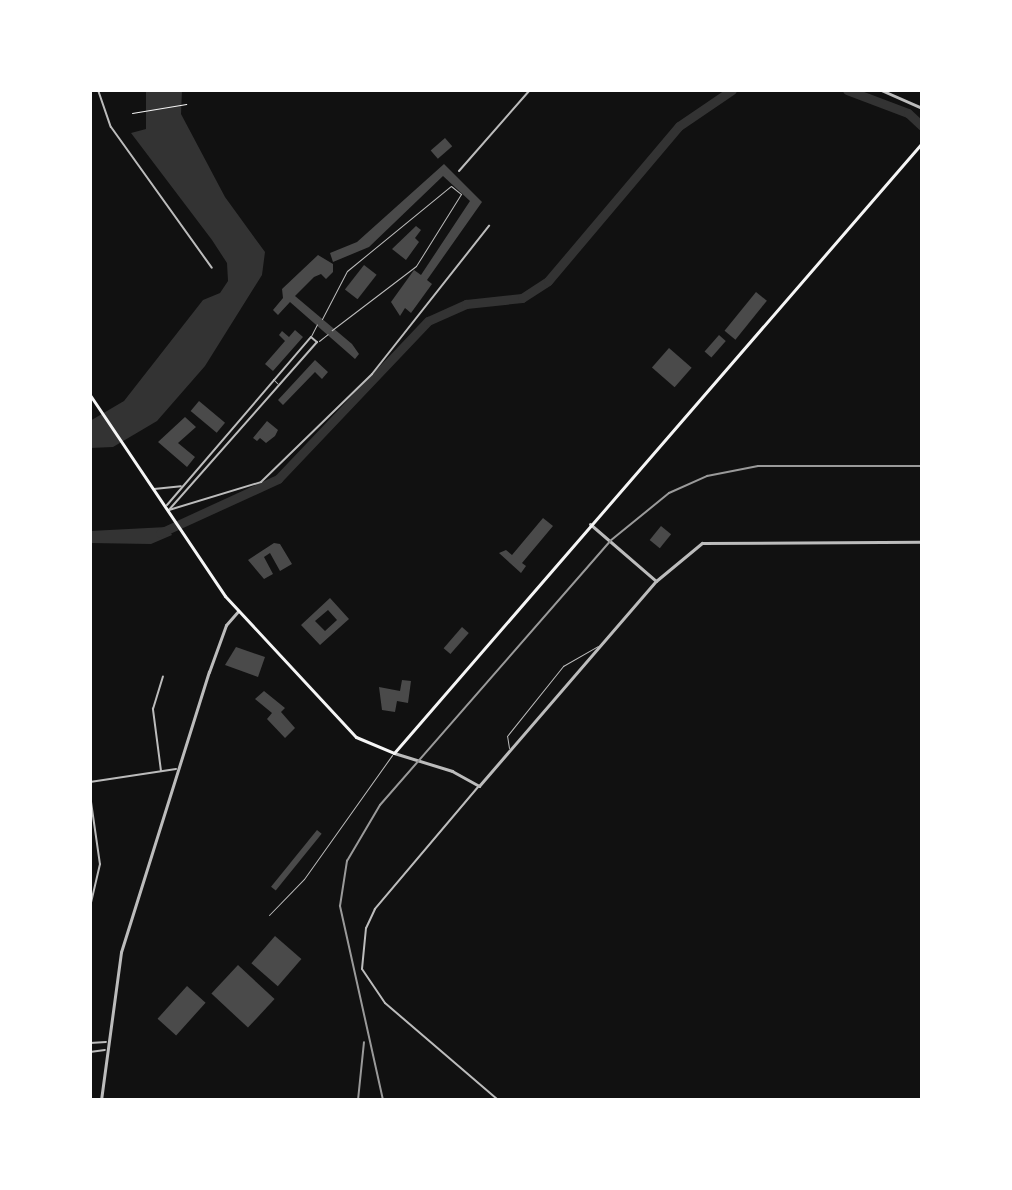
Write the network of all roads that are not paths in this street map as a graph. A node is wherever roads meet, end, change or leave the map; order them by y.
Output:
1 (98, 90) edge
2 (530, 90) edge
3 (881, 90) edge
4 (922, 108) edge
5 (922, 143) edge
6 (459, 171) dead end
7 (489, 226) dead end
8 (212, 268) dead end
9 (322, 319) dead end
10 (317, 324) dead end
11 (332, 330) dead end
12 (328, 334) dead end
13 (311, 337) junction
14 (317, 342) junction
15 (273, 379) junction
16 (279, 385) junction
17 (90, 395) edge
18 (182, 486) junction
19 (154, 489) junction
20 (167, 509) junction
21 (590, 524) junction
22 (922, 542) edge
23 (656, 581) junction
24 (238, 611) junction
25 (602, 644) junction
26 (163, 677) dead end
27 (509, 751) junction
28 (394, 753) junction
29 (177, 769) junction
30 (161, 771) junction
31 (90, 782) edge
32 (479, 786) junction
33 (90, 795) edge
34 (90, 907) edge
35 (269, 915) dead end
36 (108, 1042) junction
37 (90, 1043) edge
38 (107, 1050) junction
39 (90, 1052) edge
40 (101, 1100) edge
41 (498, 1100) edge

1 - 8 street
2 - 6 street
3 - 4 street
5 - 21 main road
7 - 20 street
9 - 11 lane
10 - 13 lane
12 - 14 lane
13 - 14 street
13 - 15 street
14 - 16 street
15 - 16 lane
15 - 18 street
16 - 20 street
17 - 19 main road
18 - 19 street
18 - 20 street
19 - 20 main road
20 - 24 main road
21 - 23 street
21 - 28 main road
22 - 23 street
23 - 25 street
24 - 28 main road
24 - 29 street
25 - 27 street
25 - 27 lane
26 - 30 street
27 - 32 street
28 - 32 street
28 - 35 lane
29 - 30 street
29 - 36 street
30 - 31 street
32 - 41 street
33 - 34 street
36 - 37 street
36 - 38 street
38 - 39 street
38 - 40 street

